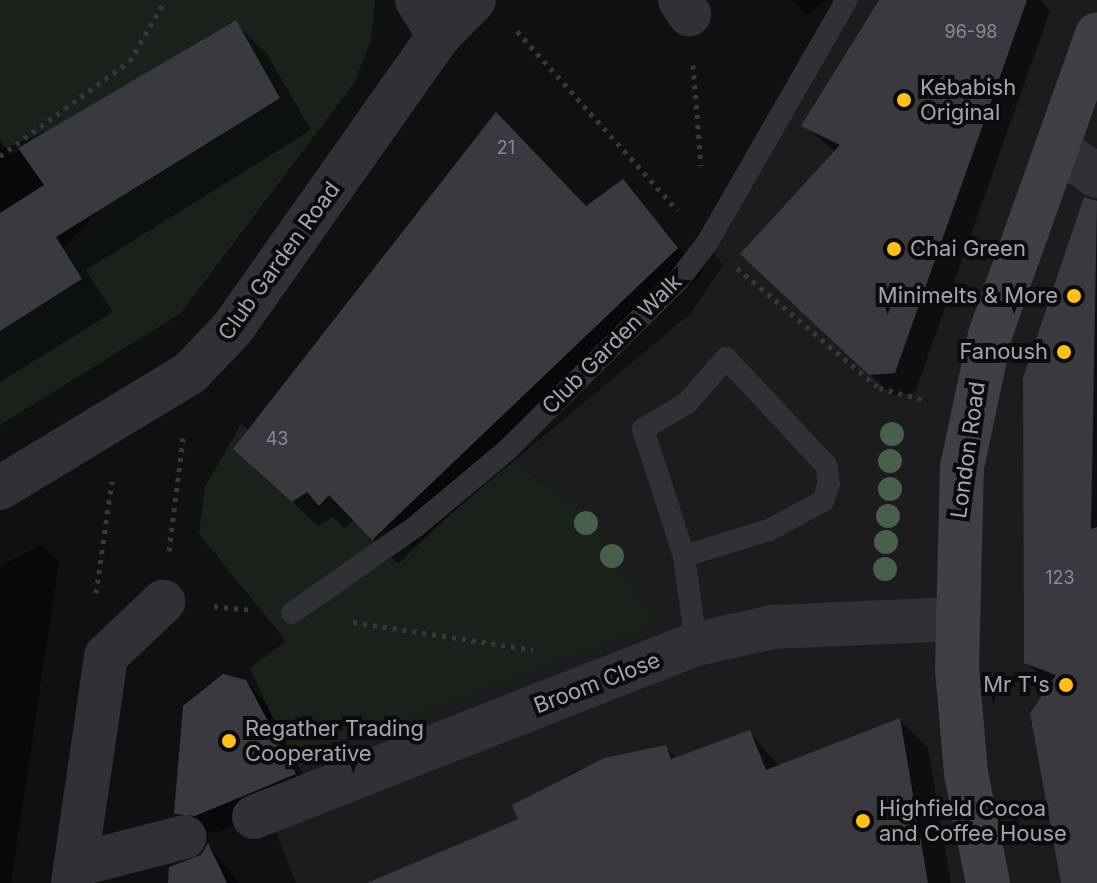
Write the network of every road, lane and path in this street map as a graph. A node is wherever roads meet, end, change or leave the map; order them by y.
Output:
1 (165, 0) edge
2 (474, 0) edge
3 (847, 0) edge
4 (684, 7) edge
5 (428, 18) edge
6 (1097, 34) edge
7 (1057, 148) junction
8 (0, 156) edge
9 (1097, 176) edge
10 (707, 243) junction
11 (119, 420) junction
12 (0, 488) edge
13 (684, 556) junction
14 (163, 602) dead end
15 (292, 613) dead end
16 (955, 619) junction
17 (696, 644) junction
18 (106, 656) junction
19 (254, 817) dead end
20 (184, 837) dead end
21 (74, 874) edge
22 (988, 883) edge

1 - 8 path
2 - 5 street, Club Garden Road
3 - 10 lane, Club Garden Walk
4 - 10 path
5 - 11 street, Club Garden Road
6 - 7 main road, London Road
7 - 9 street
7 - 16 main road, London Road
10 - 15 lane, Club Garden Walk
11 - 12 street, Club Garden Road
11 - 18 path
13 - 13 lane
13 - 17 lane
14 - 18 street
16 - 17 street, Broom Close
16 - 22 main road, London Road
17 - 19 street, Broom Close
18 - 21 street
20 - 21 street

